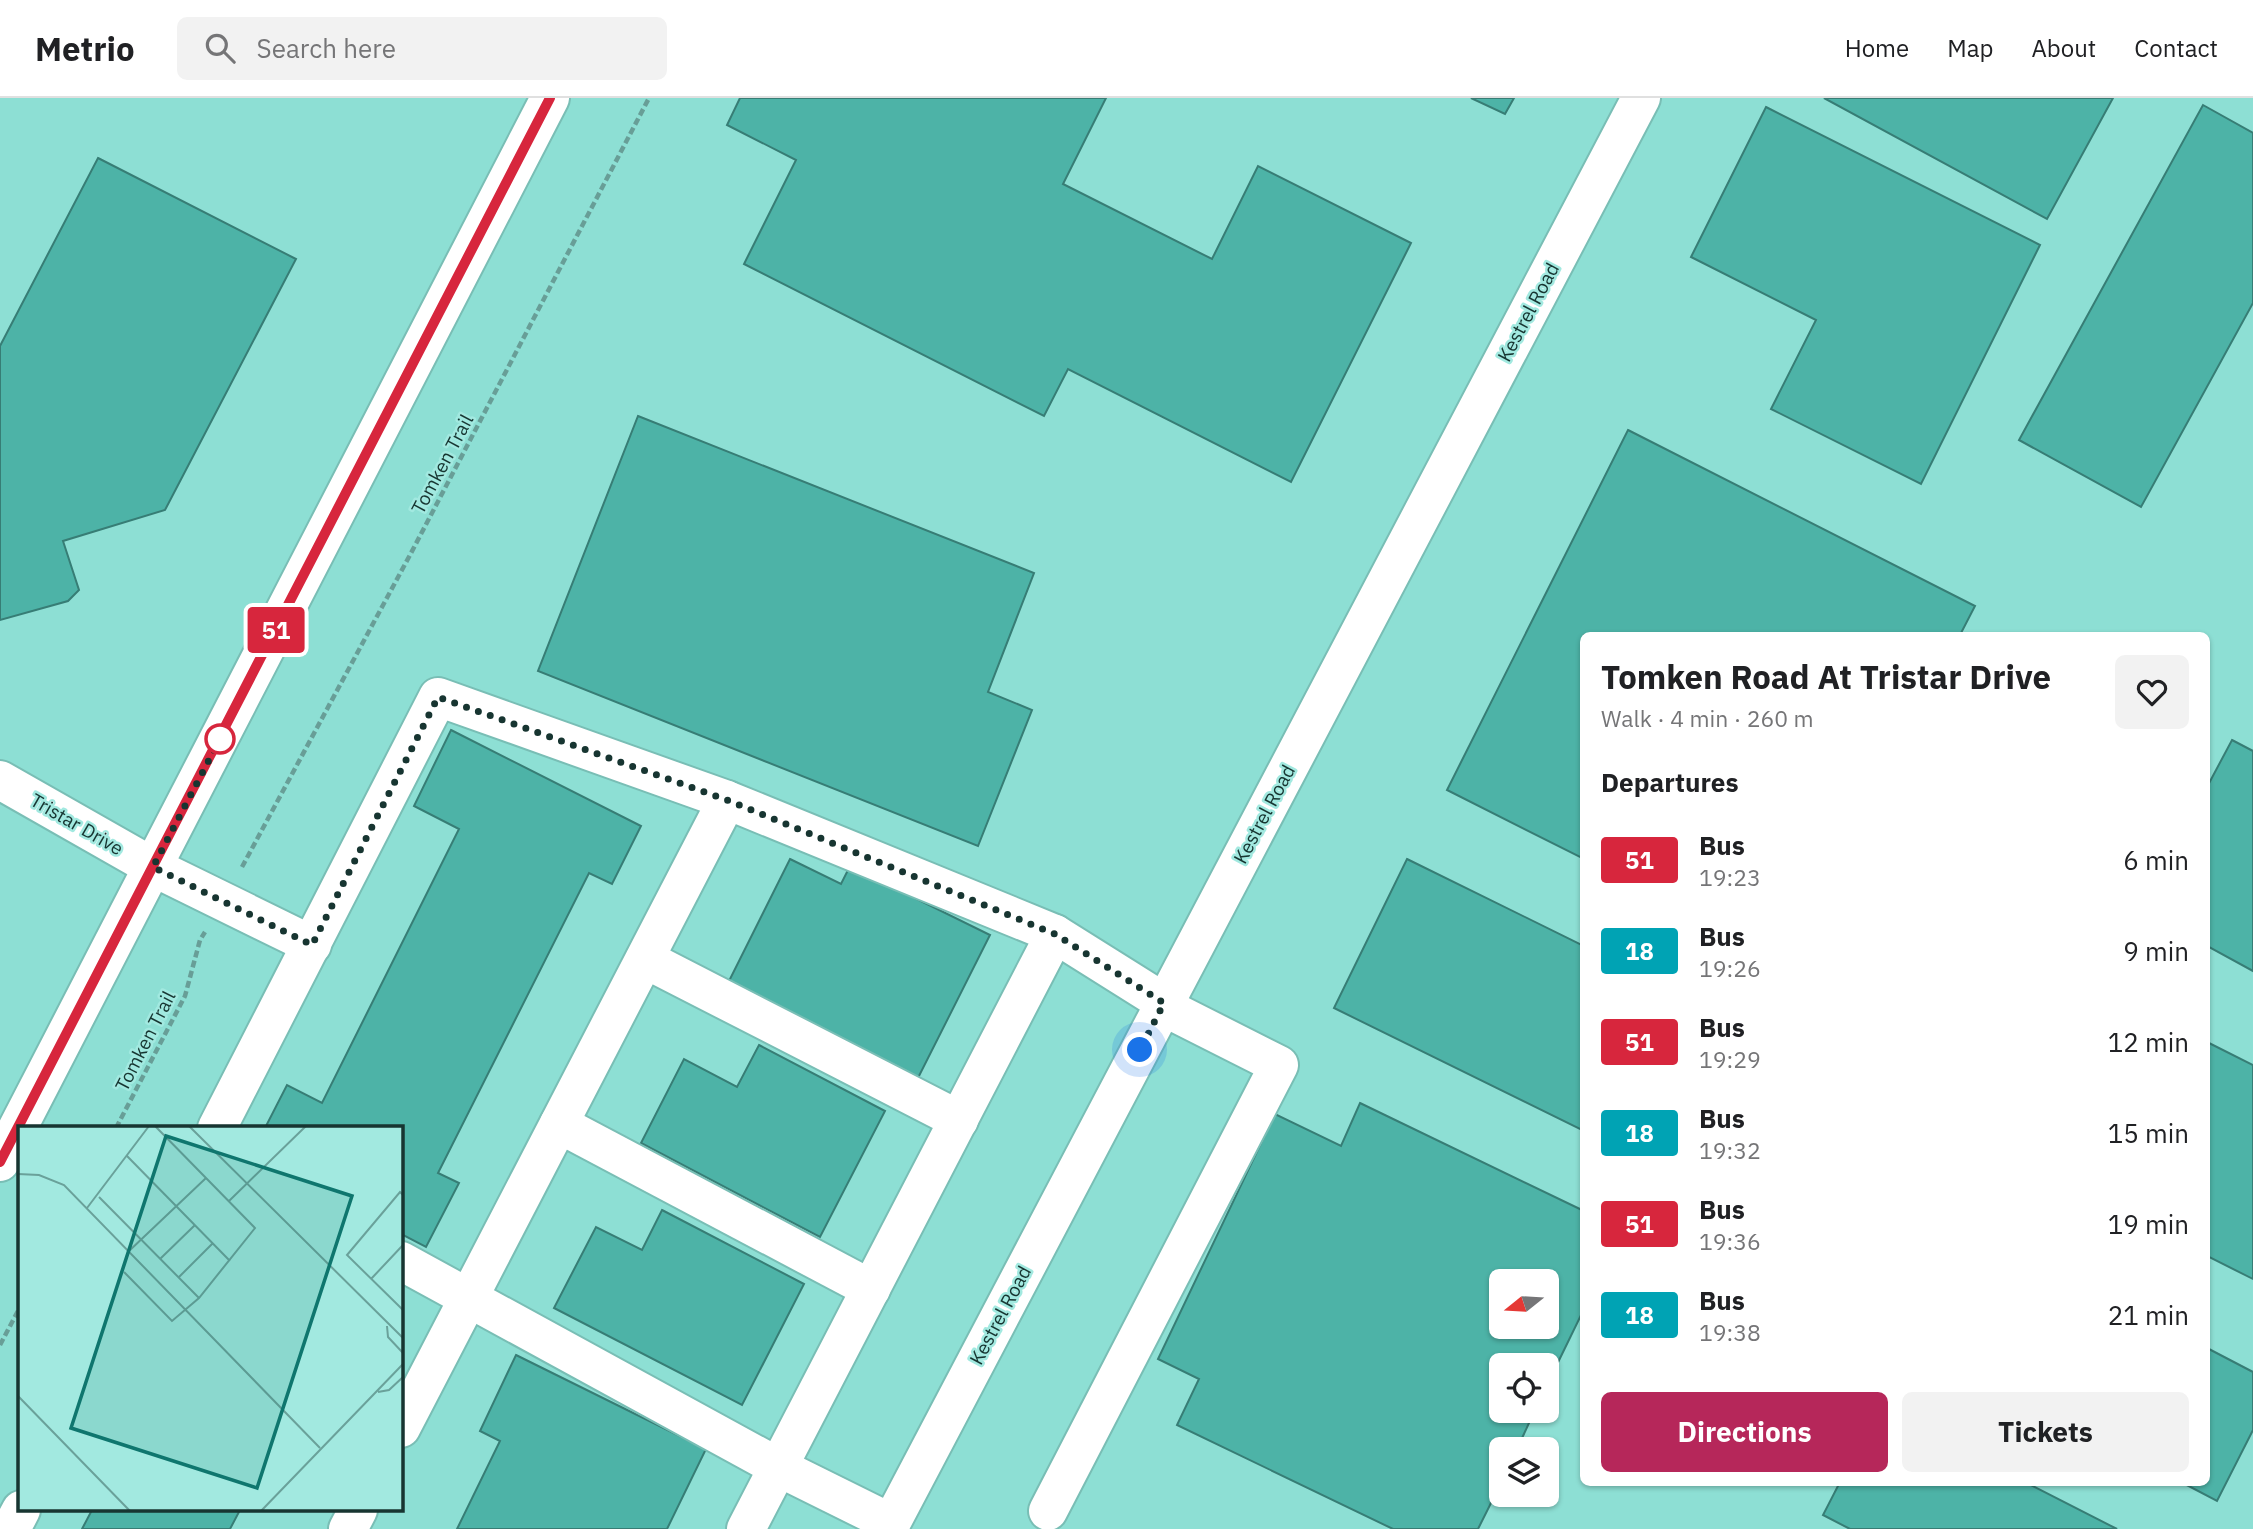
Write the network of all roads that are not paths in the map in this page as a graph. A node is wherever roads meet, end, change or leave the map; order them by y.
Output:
1 (550, 98) edge
2 (1641, 98) edge
3 (0, 780) edge
4 (727, 800) junction
5 (153, 867) junction
6 (1055, 934) junction
7 (312, 945) junction
8 (645, 959) junction
9 (1164, 1003) junction
10 (959, 1120) junction
11 (559, 1124) junction
12 (19, 1126) edge
13 (218, 1126) edge
14 (18, 1127) edge
15 (0, 1162) edge
16 (402, 1262) edge
17 (871, 1289) junction
18 (468, 1297) junction
19 (402, 1425) edge
20 (778, 1467) junction
21 (1048, 1511) dead end
22 (20, 1512) edge
23 (357, 1512) edge
24 (889, 1526) edge
25 (11, 1529) edge
26 (348, 1529) edge
27 (746, 1529) edge

1 - 5 street
2 - 9 street, Kestrel Road
3 - 5 street, Tristar Drive
4 - 6 street
4 - 7 street
4 - 8 street
5 - 7 street, Tristar Drive
5 - 12 street
6 - 9 street
6 - 10 street
7 - 13 street
8 - 10 street
8 - 11 street
9 - 21 street
9 - 24 street, Kestrel Road
10 - 17 street
11 - 17 street
11 - 18 street
14 - 15 street
16 - 18 street
17 - 20 street
18 - 19 street
18 - 20 street
20 - 24 street
20 - 27 street
22 - 25 street
23 - 26 street

